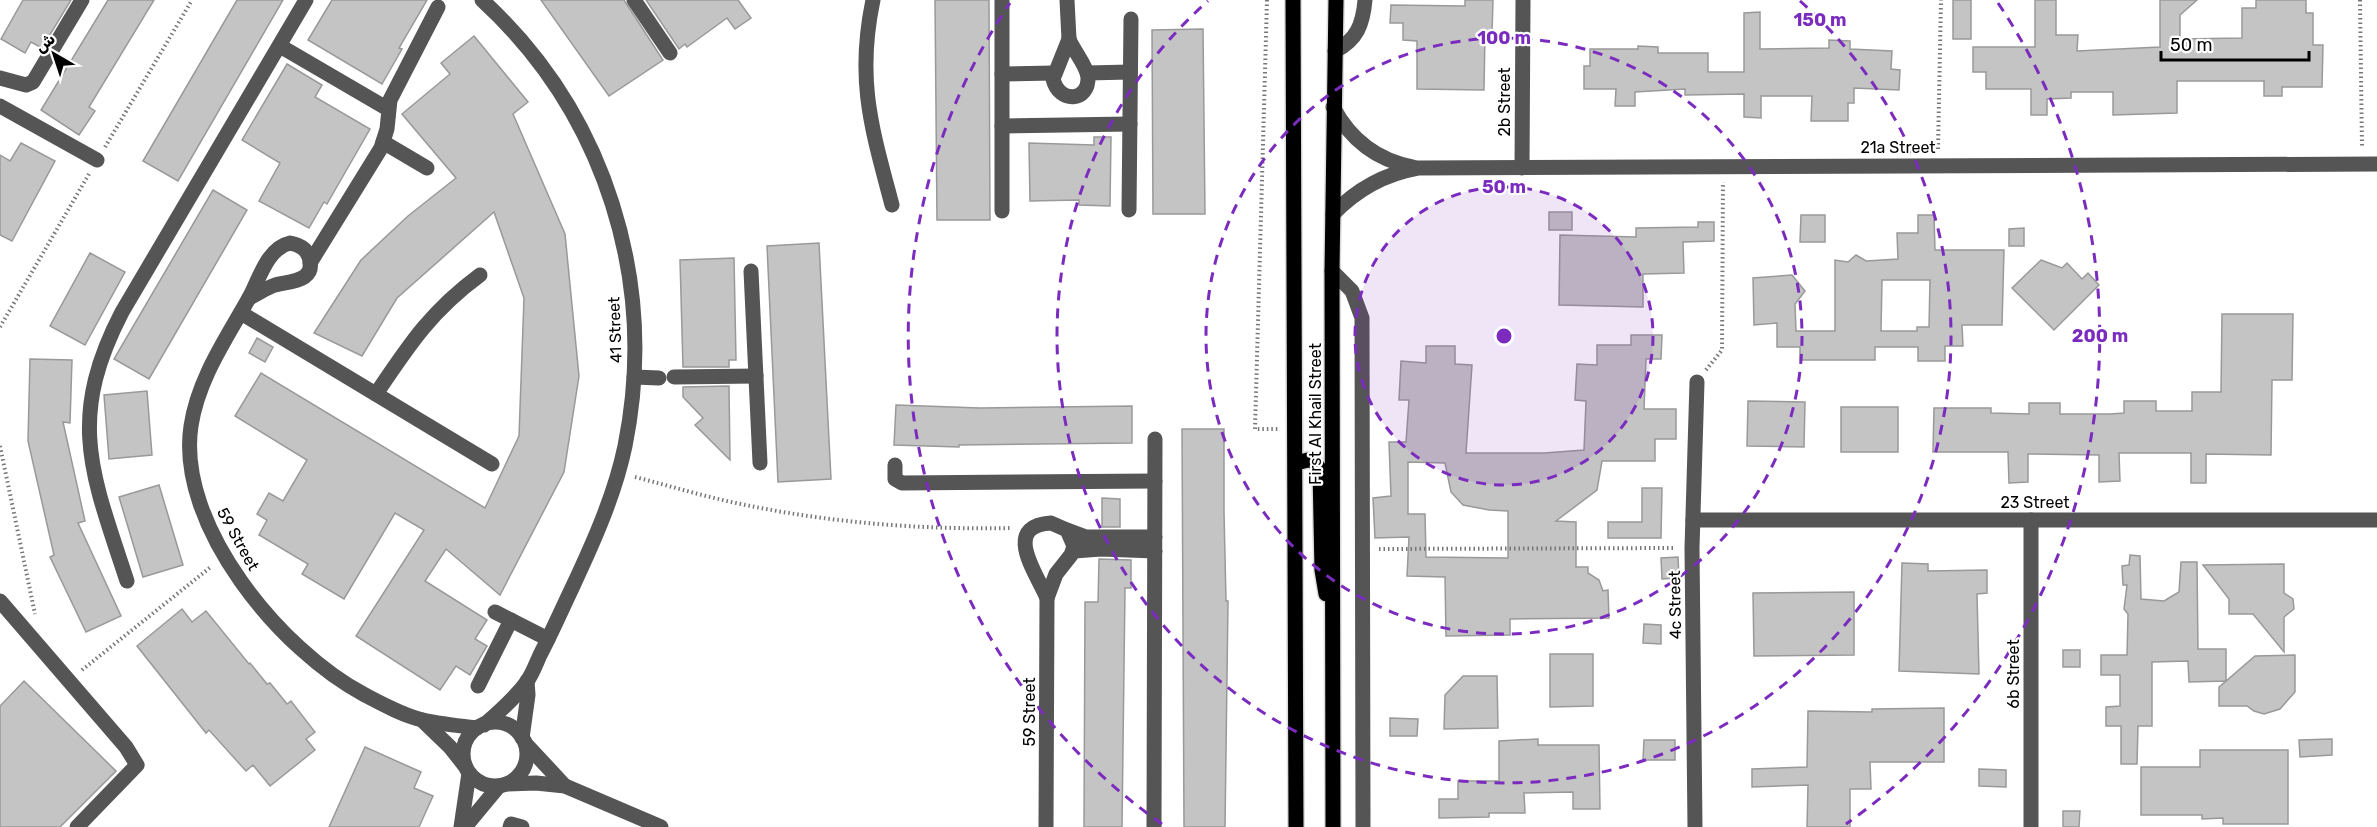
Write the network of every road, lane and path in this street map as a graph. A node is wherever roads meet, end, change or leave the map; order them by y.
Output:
1 (82, 0) edge
2 (306, 0) edge
3 (482, 0) edge
4 (634, 0) edge
5 (873, 0) edge
6 (1002, 0) edge
7 (1067, 0) edge
8 (1267, 0) edge
9 (1293, 0) edge
10 (1336, 0) edge
11 (1365, 0) edge
12 (1523, 0) edge
13 (1941, 0) edge
14 (2360, 0) edge
15 (438, 7) dead end
16 (1131, 19) dead end
17 (1069, 39) junction
18 (280, 46) junction
19 (1335, 51) junction
20 (670, 53) dead end
21 (0, 69) edge
22 (1130, 72) junction
23 (1054, 73) junction
24 (1087, 73) junction
25 (1002, 74) junction
26 (0, 78) edge
27 (16, 82) junction
28 (0, 106) edge
29 (1333, 107) junction
30 (388, 109) junction
31 (1130, 124) junction
32 (1002, 126) junction
33 (383, 142) junction
34 (97, 160) dead end
35 (2372, 164) edge
36 (1938, 165) junction
37 (1723, 166) junction
38 (427, 168) dead end
39 (1418, 168) junction
40 (1522, 168) junction
41 (2377, 169) edge
42 (892, 205) dead end
43 (1129, 210) dead end
44 (1002, 211) dead end
45 (1333, 214) junction
46 (310, 263) junction
47 (751, 271) dead end
48 (1332, 271) junction
49 (480, 274) dead end
50 (249, 298) junction
51 (241, 313) junction
52 (756, 376) junction
53 (634, 377) junction
54 (1697, 382) joint
55 (376, 394) junction
56 (1296, 429) junction
57 (1155, 440) dead end
58 (0, 446) edge
59 (760, 463) dead end
60 (1296, 463) junction
61 (492, 464) dead end
62 (895, 465) dead end
63 (618, 472) junction
64 (1155, 481) junction
65 (1693, 520) junction
66 (2031, 520) junction
67 (2377, 520) edge
68 (1034, 527) junction
69 (1067, 530) junction
70 (1155, 544) junction
71 (1692, 548) junction
72 (1364, 549) junction
73 (1074, 552) junction
74 (225, 556) junction
75 (127, 581) dead end
76 (1047, 598) junction
77 (0, 601) edge
78 (1334, 611) junction
79 (495, 612) dead end
80 (511, 620) junction
81 (548, 639) junction
82 (42, 647) junction
83 (70, 680) junction
84 (527, 681) junction
85 (478, 686) dead end
86 (422, 720) junction
87 (481, 726) junction
88 (524, 740) junction
89 (468, 770) junction
90 (502, 785) junction
91 (566, 786) junction
92 (77, 827) edge
93 (463, 827) edge
94 (510, 827) edge
95 (522, 827) edge
96 (661, 827) edge
97 (1046, 827) edge
98 (1154, 827) edge
99 (1296, 827) edge
100 (1333, 827) edge
101 (1363, 827) edge
102 (1695, 827) edge
103 (2031, 827) edge

1 - 27 street
2 - 18 street
3 - 53 street, 41 Street
4 - 20 street
5 - 42 street
6 - 25 street
7 - 17 street
8 - 56 path
9 - 56 main road, First Al Khail Street
10 - 19 main road, First Al Khail Street
11 - 19 street
12 - 40 street, 2b Street
13 - 36 path
14 - 35 path
15 - 30 street
16 - 22 street
17 - 23 street
17 - 24 street
18 - 30 street
18 - 75 street
19 - 29 main road, First Al Khail Street
21 - 27 street
22 - 24 street
22 - 31 street
23 - 24 street
23 - 25 street
25 - 32 street
26 - 27 street
28 - 34 street
29 - 39 street, 21a Street
29 - 45 main road, First Al Khail Street
30 - 33 street
31 - 32 street
31 - 43 street
32 - 44 street
33 - 38 street
33 - 46 street
35 - 36 street, 21a Street
35 - 41 street
36 - 37 street, 21a Street
37 - 40 street, 21a Street
37 - 54 path
39 - 40 street, 21a Street
39 - 45 street, 21a Street
45 - 48 main road, First Al Khail Street
46 - 50 street
46 - 50 street, 59 Street
47 - 52 street
48 - 72 street
48 - 78 main road, First Al Khail Street
49 - 55 street
50 - 51 street, 59 Street
51 - 55 street
51 - 74 street, 59 Street
52 - 53 street
52 - 59 street
53 - 63 street, 41 Street
54 - 65 street, 4c Street
55 - 61 street
56 - 60 main road, First Al Khail Street
57 - 64 street
58 - 82 path
60 - 78 main road
60 - 99 main road, First Al Khail Street
62 - 64 street
63 - 68 path
63 - 81 street, 41 Street
64 - 70 street
65 - 66 street, 23 Street
65 - 71 street, 4c Street
66 - 67 street, 23 Street
66 - 103 street, 6b Street
68 - 69 street
68 - 76 street
69 - 70 street
69 - 73 street
70 - 73 street
70 - 98 street
71 - 72 path
71 - 102 street, 4c Street
72 - 101 street
73 - 76 street
74 - 83 path
74 - 86 street, 59 Street
76 - 97 street, 59 Street
77 - 82 street
78 - 100 main road, First Al Khail Street
79 - 80 street
80 - 81 street
80 - 85 street
81 - 84 street, 41 Street
82 - 83 street
83 - 92 street
84 - 87 street, 41 Street
84 - 88 street, 41 Street
86 - 87 street, 59 Street
86 - 89 street, 59 Street
87 - 88 street
87 - 89 street
88 - 90 street
88 - 91 street
89 - 90 street
89 - 93 street
90 - 91 street
90 - 93 street
91 - 96 street
94 - 95 street

